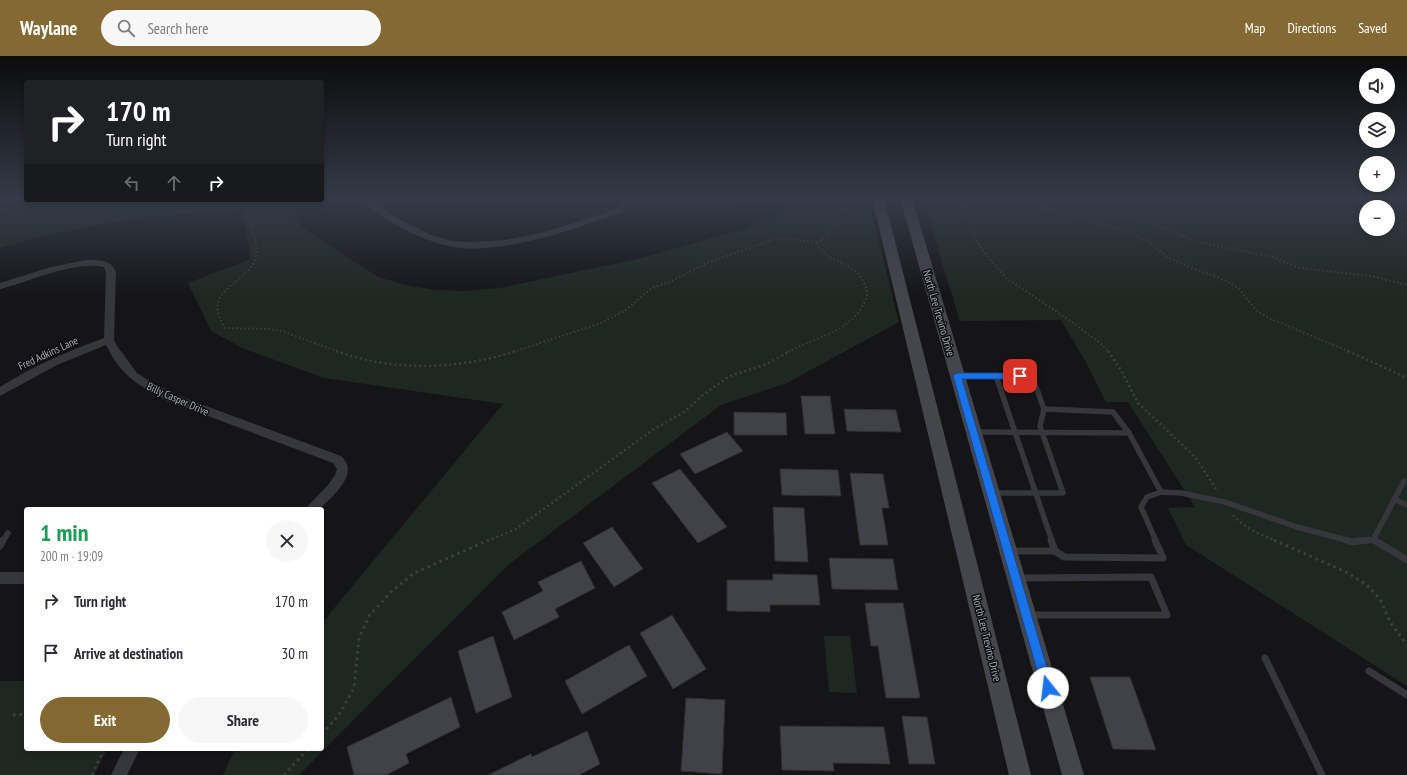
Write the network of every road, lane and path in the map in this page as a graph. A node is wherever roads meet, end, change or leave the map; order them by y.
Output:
1 (252, 232) edge
2 (416, 232) edge
3 (552, 232) edge
4 (831, 232) edge
5 (886, 232) edge
6 (916, 232) edge
7 (972, 232) edge
8 (1127, 232) edge
9 (1170, 232) edge
10 (816, 242) junction
11 (1407, 285) edge
12 (0, 286) edge
13 (109, 340) junction
14 (957, 376) junction
15 (996, 376) junction
16 (1407, 378) edge
17 (0, 392) edge
18 (1044, 409) junction
19 (974, 432) junction
20 (1015, 432) junction
21 (1042, 433) junction
22 (1130, 433) junction
23 (1404, 481) dead end
24 (1161, 492) junction
25 (991, 493) junction
26 (1036, 493) junction
27 (1394, 499) junction
28 (1225, 502) junction
29 (1407, 505) edge
30 (313, 507) edge
31 (8, 533) dead end
32 (1373, 540) junction
33 (0, 546) edge
34 (1008, 550) junction
35 (1055, 551) junction
36 (1407, 560) edge
37 (0, 578) edge
38 (24, 578) edge
39 (1015, 578) junction
40 (1026, 615) junction
41 (1407, 645) edge
42 (1264, 658) dead end
43 (1369, 672) dead end
44 (1407, 695) edge
45 (24, 714) edge
46 (13, 715) dead end
47 (324, 732) edge
48 (100, 751) edge
49 (131, 751) edge
50 (306, 751) edge
51 (92, 775) edge
52 (119, 775) edge
53 (284, 775) edge
54 (1020, 775) edge
55 (1073, 775) edge
56 (1322, 775) edge

1 - 10 path
2 - 3 street
4 - 10 path
5 - 54 main road, North Lee Trevino Drive
6 - 14 main road, North Lee Trevino Drive
7 - 28 path
8 - 16 path
9 - 11 path
10 - 47 path
12 - 13 street
13 - 17 street, Fred Adkins Lane
13 - 30 street, Billy Casper Drive
14 - 15 lane
14 - 19 main road, North Lee Trevino Drive
15 - 18 lane
15 - 20 lane
18 - 21 lane
18 - 22 lane
19 - 20 lane
19 - 25 main road, North Lee Trevino Drive
20 - 21 lane
20 - 26 lane
21 - 22 lane
21 - 26 lane
22 - 24 lane
23 - 27 lane
24 - 28 lane
24 - 35 lane
25 - 26 lane
25 - 34 main road, North Lee Trevino Drive
26 - 35 lane
27 - 29 lane
27 - 32 lane
28 - 32 lane
28 - 41 path
31 - 33 lane
32 - 36 lane
34 - 35 lane
34 - 39 main road, North Lee Trevino Drive
37 - 38 street
39 - 40 main road, North Lee Trevino Drive
39 - 40 lane
40 - 55 main road, North Lee Trevino Drive
42 - 56 lane
43 - 44 lane
45 - 46 path
48 - 51 path
49 - 52 street
50 - 53 path

